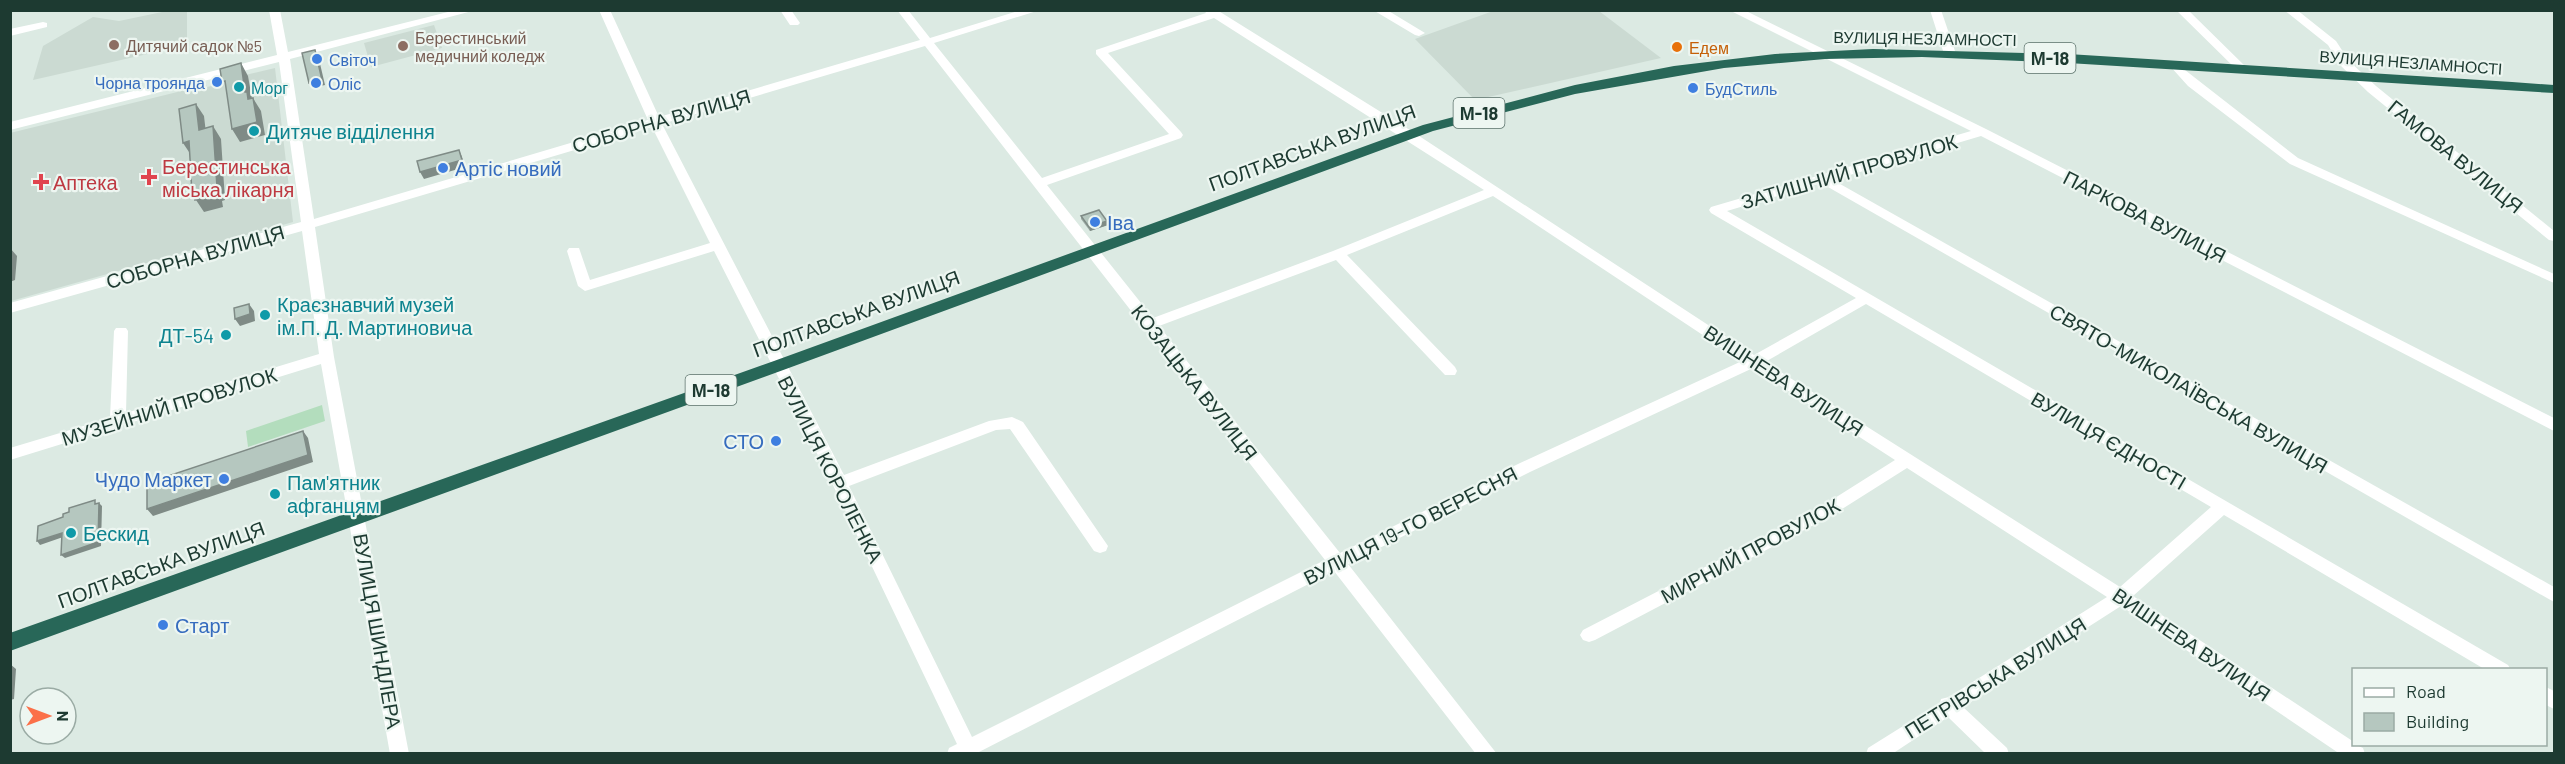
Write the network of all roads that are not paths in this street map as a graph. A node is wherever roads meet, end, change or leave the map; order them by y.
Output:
1 (274, 10) edge
2 (471, 10) edge
3 (604, 10) edge
4 (785, 10) edge
5 (902, 10) edge
6 (1035, 10) edge
7 (1378, 10) edge
8 (1734, 10) edge
9 (1935, 10) edge
10 (2181, 10) edge
11 (2289, 10) edge
12 (1212, 12) edge
13 (794, 23) dead end
14 (43, 25) dead end
15 (10, 33) edge
16 (1419, 33) dead end
17 (927, 42) junction
18 (1950, 54) junction
19 (1826, 55) junction
20 (284, 59) junction
21 (2176, 66) junction
22 (2242, 70) junction
23 (2357, 75) junction
24 (2554, 89) edge
25 (1549, 94) joint
26 (655, 122) junction
27 (10, 126) edge
28 (1982, 132) junction
29 (1409, 135) junction
30 (1824, 180) junction
31 (1038, 184) junction
32 (1494, 191) junction
33 (1716, 210) joint
34 (307, 225) junction
35 (2554, 237) edge
36 (720, 245) junction
37 (574, 251) dead end
38 (1091, 251) junction
39 (1338, 254) junction
40 (2554, 279) edge
41 (1865, 299) junction
42 (10, 308) edge
43 (1150, 324) junction
44 (121, 331) dead end
45 (327, 357) junction
46 (1754, 362) junction
47 (780, 365) junction
48 (1450, 371) dead end
49 (118, 422) junction
50 (2554, 425) edge
51 (10, 454) edge
52 (1908, 460) junction
53 (840, 483) junction
54 (2223, 506) junction
55 (357, 517) junction
56 (1100, 546) dead end
57 (1335, 563) junction
58 (2554, 595) edge
59 (2121, 597) junction
60 (1590, 635) dead end
61 (10, 642) edge
62 (2500, 668) edge
63 (1948, 705) junction
64 (965, 752) edge
65 (400, 753) edge
66 (1488, 753) edge
67 (1875, 753) edge
68 (2000, 753) edge
69 (2356, 753) edge

1 - 20 street, ВУЛИЦЯ ШИНДЛЕРА
2 - 20 street
3 - 26 street, ВУЛИЦЯ КОРОЛЕНКА
4 - 13 street
5 - 17 street, КОЗАЦЬКА ВУЛИЦЯ
6 - 17 street, СОБОРНА ВУЛИЦЯ
7 - 16 street
8 - 19 street, ПАРКОВА ВУЛИЦЯ
9 - 18 street
10 - 22 street
11 - 23 street, ГАМОВА ВУЛИЦЯ
12 - 29 street, ВИШНЕВА ВУЛИЦЯ
12 - 31 street
14 - 15 street
17 - 26 street, СОБОРНА ВУЛИЦЯ
17 - 31 street, КОЗАЦЬКА ВУЛИЦЯ
18 - 19 highway, ВУЛИЦЯ НЕЗЛАМНОСТІ / М-18
18 - 21 highway, ВУЛИЦЯ НЕЗЛАМНОСТІ / М-18
19 - 25 highway, ВУЛИЦЯ НЕЗЛАМНОСТІ / М-18
19 - 28 street, ПАРКОВА ВУЛИЦЯ
20 - 27 street
20 - 34 street, ВУЛИЦЯ ШИНДЛЕРА
21 - 22 highway, ВУЛИЦЯ НЕЗЛАМНОСТІ / М-18
21 - 40 street
22 - 23 highway, ВУЛИЦЯ НЕЗЛАМНОСТІ / М-18
23 - 24 highway, ВУЛИЦЯ НЕЗЛАМНОСТІ / М-18
23 - 35 street, ГАМОВА ВУЛИЦЯ
25 - 29 highway, ПОЛТАВСЬКА ВУЛИЦЯ / М-18
26 - 34 street, СОБОРНА ВУЛИЦЯ
26 - 36 street, ВУЛИЦЯ КОРОЛЕНКА
28 - 30 street, ЗАТИШНИЙ ПРОВУЛОК
28 - 50 street, ПАРКОВА ВУЛИЦЯ
29 - 32 street, ВИШНЕВА ВУЛИЦЯ
29 - 38 highway, ПОЛТАВСЬКА ВУЛИЦЯ / М-18
30 - 33 street, ЗАТИШНИЙ ПРОВУЛОК
30 - 58 street, СВЯТО-МИКОЛАЇВСЬКА ВУЛИЦЯ
31 - 38 street, КОЗАЦЬКА ВУЛИЦЯ
32 - 39 street
32 - 46 street, ВИШНЕВА ВУЛИЦЯ
33 - 41 street, ВУЛИЦЯ ЄДНОСТІ
34 - 42 street, СОБОРНА ВУЛИЦЯ
34 - 45 street, ВУЛИЦЯ ШИНДЛЕРА
36 - 37 street
36 - 47 street, ВУЛИЦЯ КОРОЛЕНКА
38 - 43 street, КОЗАЦЬКА ВУЛИЦЯ
38 - 47 highway, ПОЛТАВСЬКА ВУЛИЦЯ / М-18
39 - 43 street
39 - 48 street
41 - 46 street, ВУЛИЦЯ 19-ГО ВЕРЕСНЯ
41 - 54 street, ВУЛИЦЯ ЄДНОСТІ
43 - 57 street, КОЗАЦЬКА ВУЛИЦЯ
44 - 49 street
45 - 49 street, МУЗЕЙНИЙ ПРОВУЛОК
45 - 55 street, ВУЛИЦЯ ШИНДЛЕРА
46 - 52 street, ВИШНЕВА ВУЛИЦЯ
46 - 57 street, ВУЛИЦЯ 19-ГО ВЕРЕСНЯ
47 - 53 street, ВУЛИЦЯ КОРОЛЕНКА
47 - 55 highway, ПОЛТАВСЬКА ВУЛИЦЯ / М-18
49 - 51 street, МУЗЕЙНИЙ ПРОВУЛОК
52 - 59 street, ВИШНЕВА ВУЛИЦЯ
52 - 60 street, МИРНИЙ ПРОВУЛОК
53 - 56 street
53 - 64 street, ВУЛИЦЯ КОРОЛЕНКА
54 - 59 street, ПЕТРІВСЬКА ВУЛИЦЯ
54 - 62 street, ВУЛИЦЯ ЄДНОСТІ
55 - 61 highway, ПОЛТАВСЬКА ВУЛИЦЯ / М-18
55 - 65 street, ВУЛИЦЯ ШИНДЛЕРА
57 - 64 street, ВУЛИЦЯ 19-ГО ВЕРЕСНЯ
57 - 66 street, КОЗАЦЬКА ВУЛИЦЯ
59 - 63 street, ПЕТРІВСЬКА ВУЛИЦЯ
59 - 69 street, ВИШНЕВА ВУЛИЦЯ
63 - 67 street, ПЕТРІВСЬКА ВУЛИЦЯ
63 - 68 street

